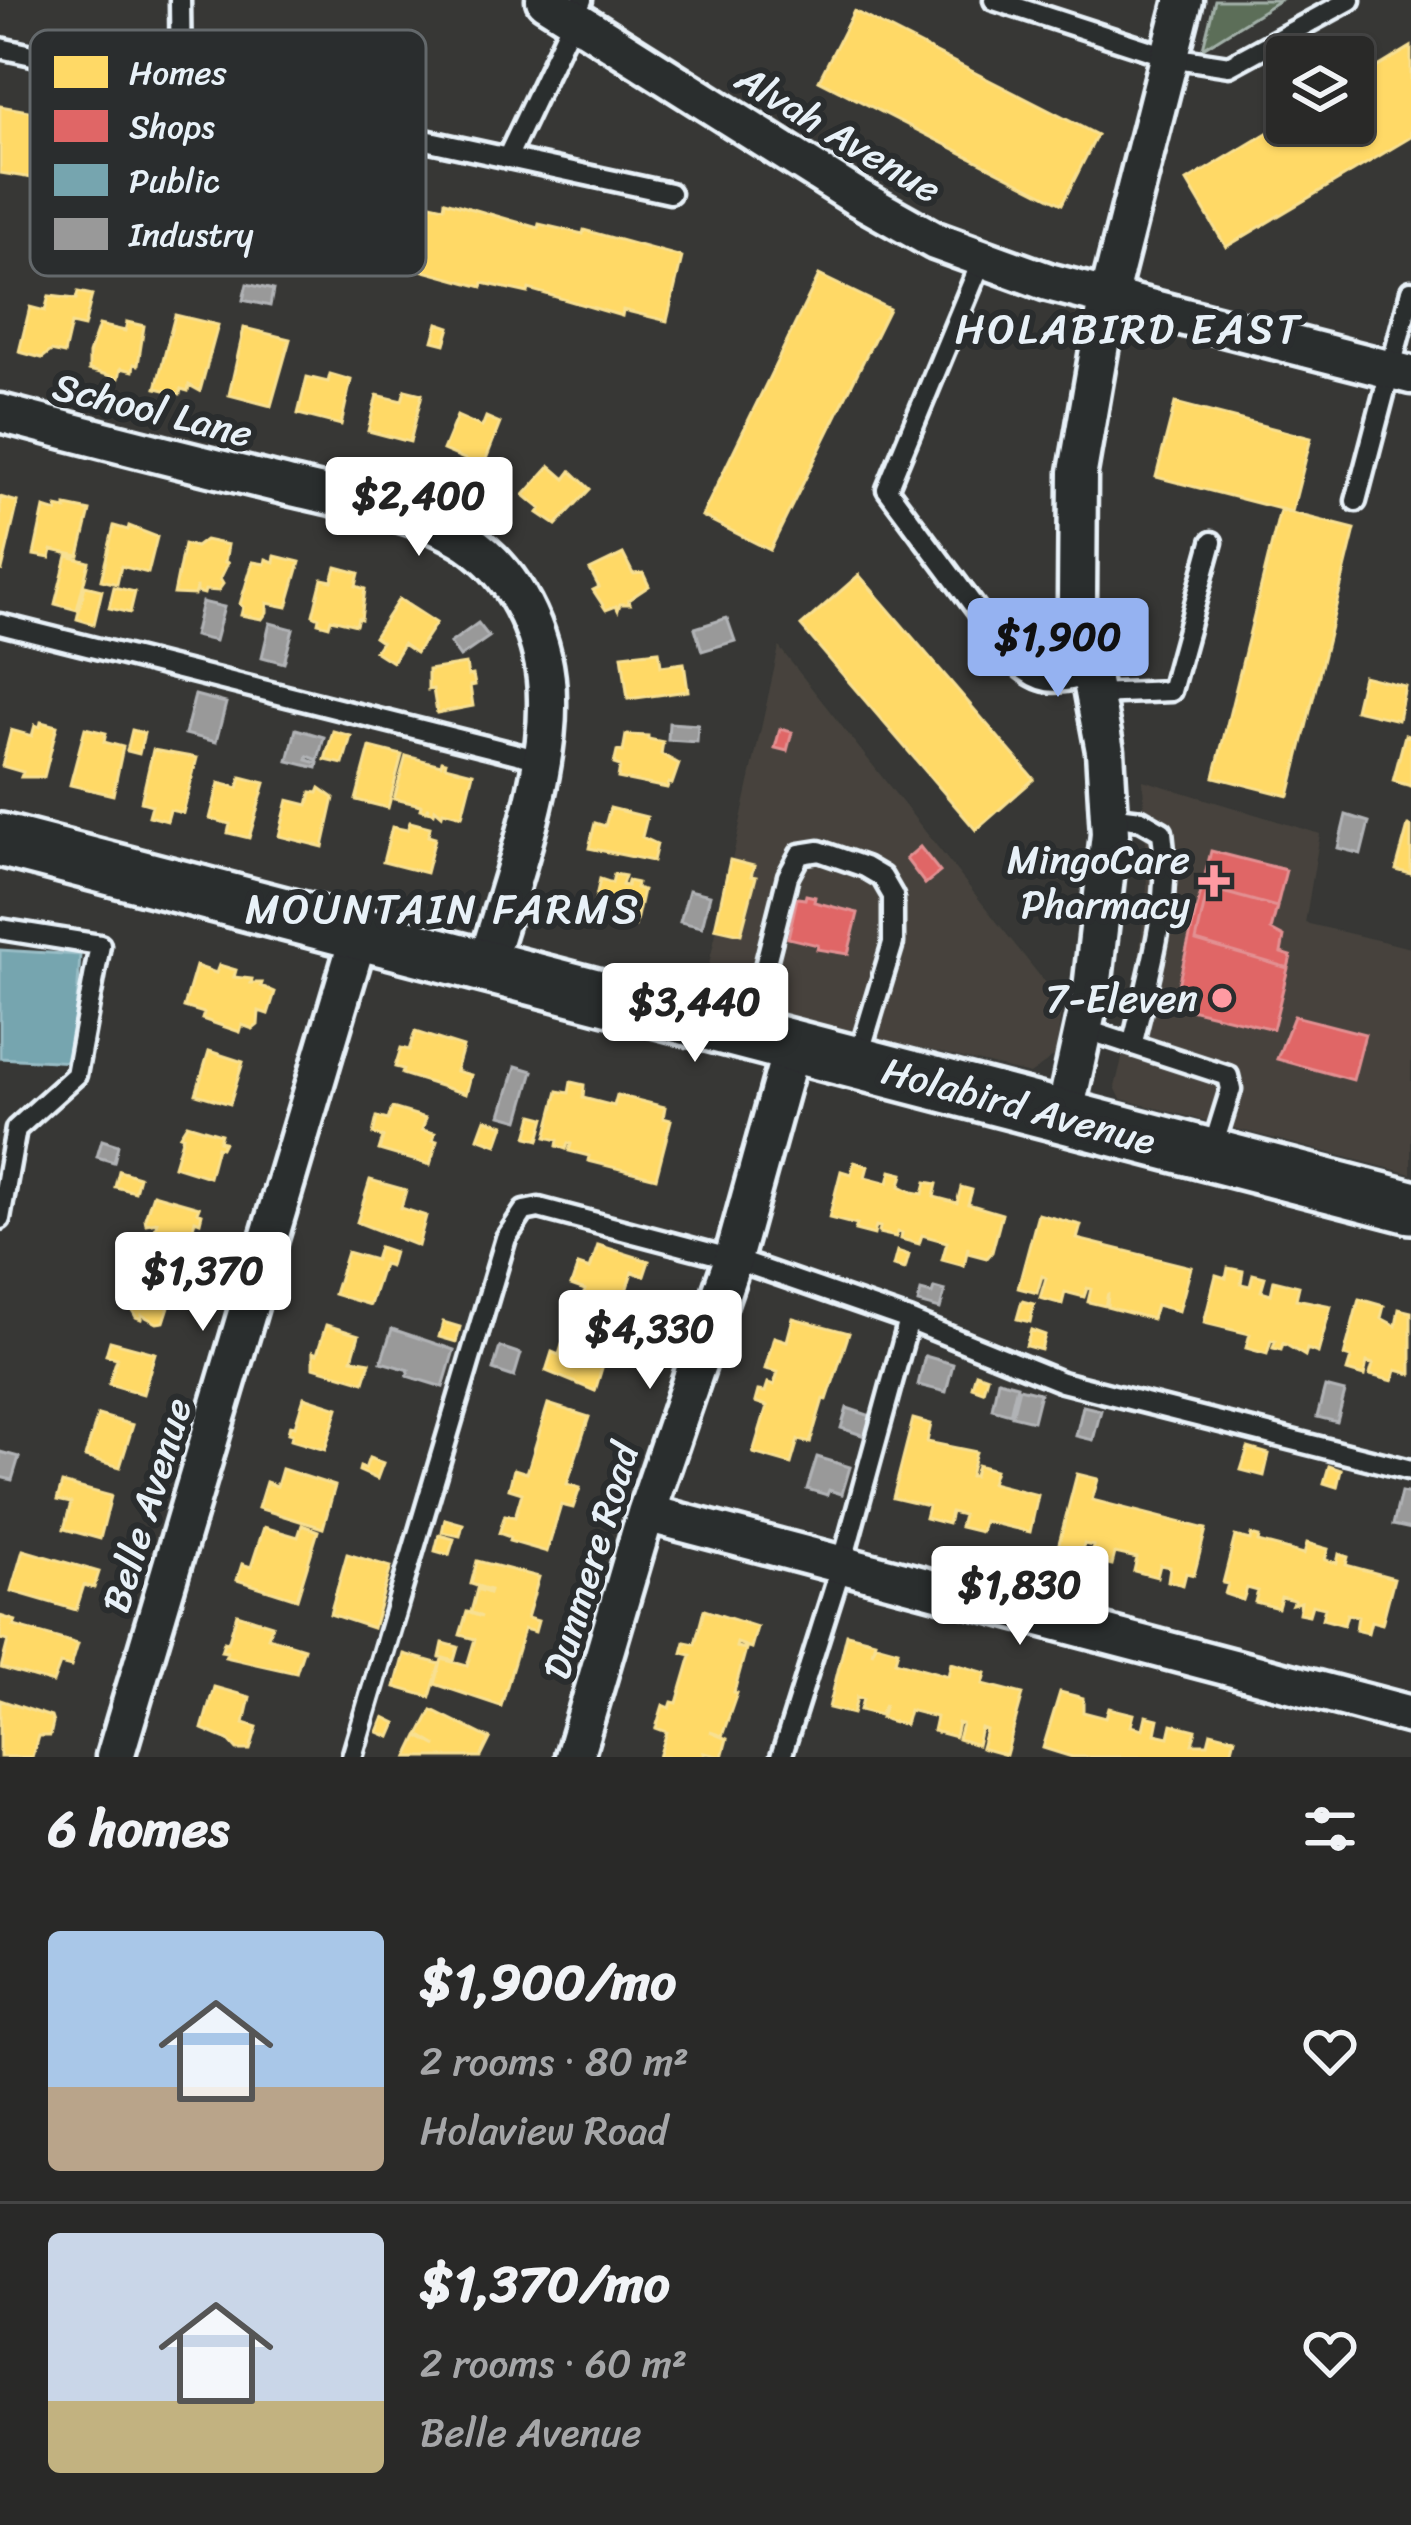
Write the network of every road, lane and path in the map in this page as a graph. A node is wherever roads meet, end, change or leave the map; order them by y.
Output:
1 (180, 0) edge
2 (994, 0) edge
3 (1184, 0) edge
4 (1350, 0) edge
5 (568, 5) edge
6 (180, 30) edge
7 (0, 48) edge
8 (30, 54) edge
9 (1170, 57) junction
10 (426, 140) edge
11 (507, 158) junction
12 (670, 193) dead end
13 (982, 260) junction
14 (1411, 291) edge
15 (1108, 298) junction
16 (1399, 372) edge
17 (0, 413) edge
18 (1356, 501) dead end
19 (1212, 542) dead end
20 (0, 624) edge
21 (1092, 685) junction
22 (542, 760) junction
23 (1109, 816) junction
24 (0, 840) edge
25 (0, 929) edge
26 (360, 932) junction
27 (486, 966) junction
28 (1084, 1028) junction
29 (770, 1040) junction
30 (1133, 1042) junction
31 (856, 1062) junction
32 (1064, 1117) junction
33 (1210, 1155) junction
34 (1411, 1207) edge
35 (0, 1219) edge
36 (733, 1259) junction
37 (909, 1320) junction
38 (1411, 1470) edge
39 (646, 1513) junction
40 (842, 1564) junction
41 (1411, 1715) edge
42 (115, 1757) edge
43 (352, 1757) edge
44 (574, 1757) edge
45 (781, 1757) edge

1 - 6 lane
2 - 9 lane
3 - 9 street
4 - 9 lane
5 - 11 lane
5 - 13 street, Alvah Avenue
7 - 8 lane
9 - 15 street
10 - 11 lane
11 - 12 lane
13 - 15 street, Alvah Avenue
13 - 21 lane
14 - 16 lane
15 - 16 street, Alvah Avenue
15 - 21 street
16 - 18 lane
17 - 22 street, School Lane
19 - 21 lane
20 - 22 lane
21 - 23 street
22 - 27 street, School Lane
23 - 28 street
23 - 30 lane
24 - 26 main road, Holabird Avenue
25 - 35 lane
26 - 27 main road, Holabird Avenue
26 - 42 street, Belle Avenue
27 - 29 main road, Holabird Avenue
28 - 30 lane
28 - 32 street
29 - 31 main road, Holabird Avenue
29 - 31 lane
29 - 36 street, Dunmere Road
30 - 33 lane
31 - 32 main road, Holabird Avenue
32 - 33 main road, Holabird Avenue
33 - 34 main road, Holabird Avenue
36 - 37 lane
36 - 39 street, Dunmere Road
36 - 43 lane
37 - 38 lane
37 - 40 lane
39 - 40 street
39 - 44 street, Dunmere Road
40 - 41 street
40 - 45 lane

